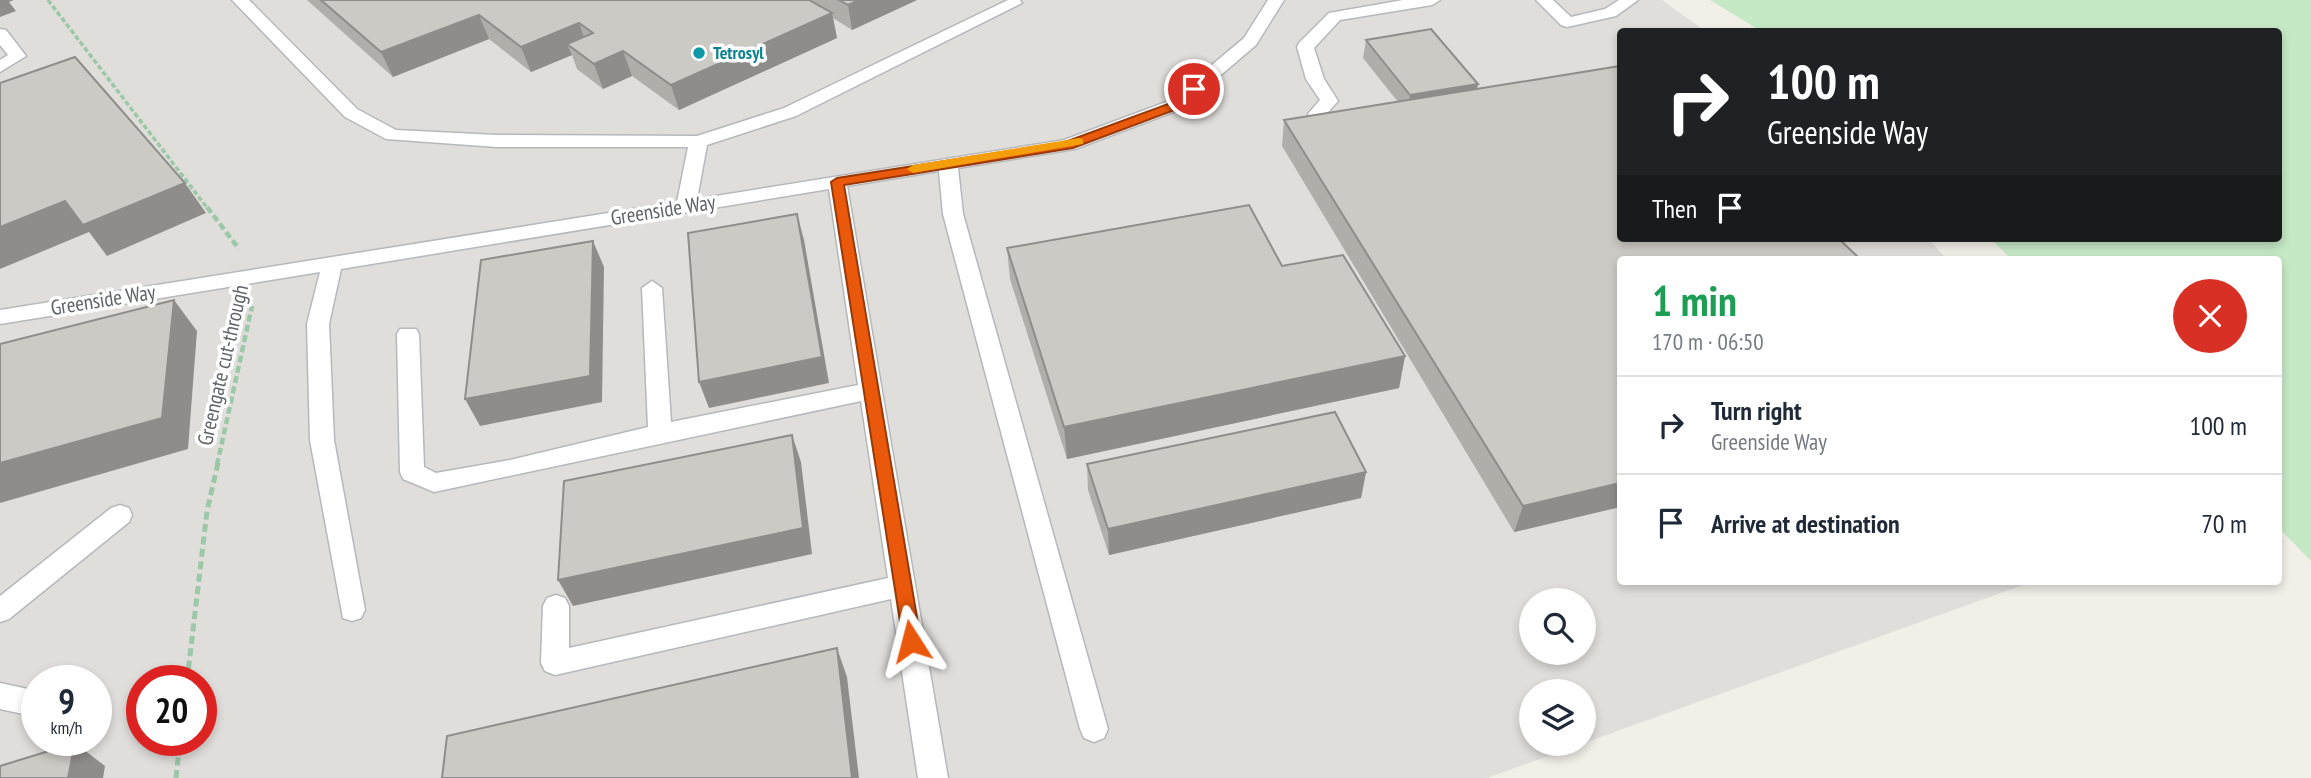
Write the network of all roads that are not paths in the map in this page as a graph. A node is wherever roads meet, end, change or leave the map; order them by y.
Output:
1 (240, 0) edge
2 (1276, 0) edge
3 (1432, 0) edge
4 (1544, 0) edge
5 (1630, 0) edge
6 (1014, 3) dead end
7 (0, 34) edge
8 (0, 67) edge
9 (1317, 114) edge
10 (698, 142) junction
11 (948, 164) junction
12 (837, 182) junction
13 (686, 206) junction
14 (332, 263) junction
15 (652, 288) dead end
16 (0, 317) edge
17 (408, 334) dead end
18 (871, 391) junction
19 (660, 433) junction
20 (120, 515) dead end
21 (902, 586) junction
22 (556, 606) edge
23 (352, 610) dead end
24 (0, 611) edge
25 (0, 696) edge
26 (21, 701) edge
27 (1094, 729) dead end
28 (933, 778) edge

1 - 10 lane
2 - 11 lane, Greenside Way
3 - 9 lane
4 - 5 lane
6 - 10 lane
7 - 8 lane
10 - 13 lane
11 - 12 lane, Greenside Way
11 - 27 lane
12 - 13 lane, Greenside Way
12 - 18 lane
13 - 14 lane, Greenside Way
14 - 16 lane, Greenside Way
14 - 23 lane
15 - 19 lane
17 - 19 lane
18 - 19 lane
18 - 21 lane
20 - 24 lane
21 - 22 lane
21 - 28 lane
25 - 26 lane

